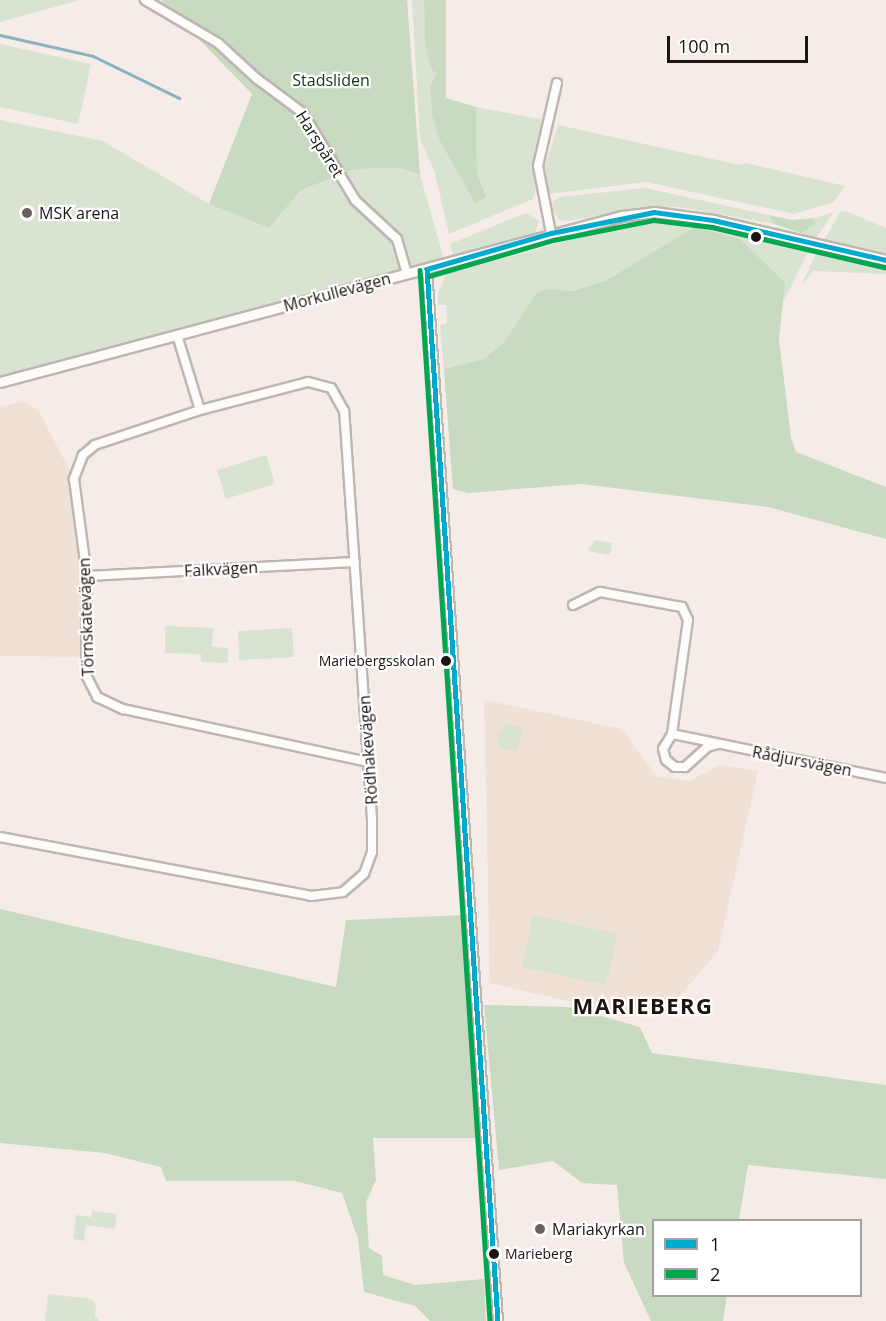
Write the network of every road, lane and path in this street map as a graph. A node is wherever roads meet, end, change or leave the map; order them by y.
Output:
1 (144, 0) edge
2 (557, 83) dead end
3 (551, 233) junction
4 (886, 260) edge
5 (427, 269) junction
6 (408, 274) junction
7 (177, 334) junction
8 (0, 382) edge
9 (200, 410) junction
10 (355, 562) junction
11 (87, 576) junction
12 (573, 605) dead end
13 (672, 734) junction
14 (718, 744) junction
15 (368, 762) junction
16 (886, 778) edge
17 (0, 837) edge
18 (498, 1321) edge

1 - 6 street, Harspåret
2 - 3 street
3 - 4 street, Morkullevägen
3 - 5 street, Morkullevägen
5 - 6 street, Morkullevägen
5 - 18 street
6 - 7 street, Morkullevägen
7 - 8 street, Morkullevägen
7 - 9 street
9 - 10 street, Rödhakevägen
9 - 11 street, Törnskatevägen
10 - 11 street, Falkvägen
10 - 15 street, Rödhakevägen
11 - 15 street, Törnskatevägen
12 - 13 street
13 - 14 street, Rådjursvägen
13 - 14 street
14 - 16 street, Rådjursvägen
15 - 17 street, Rödhakevägen

